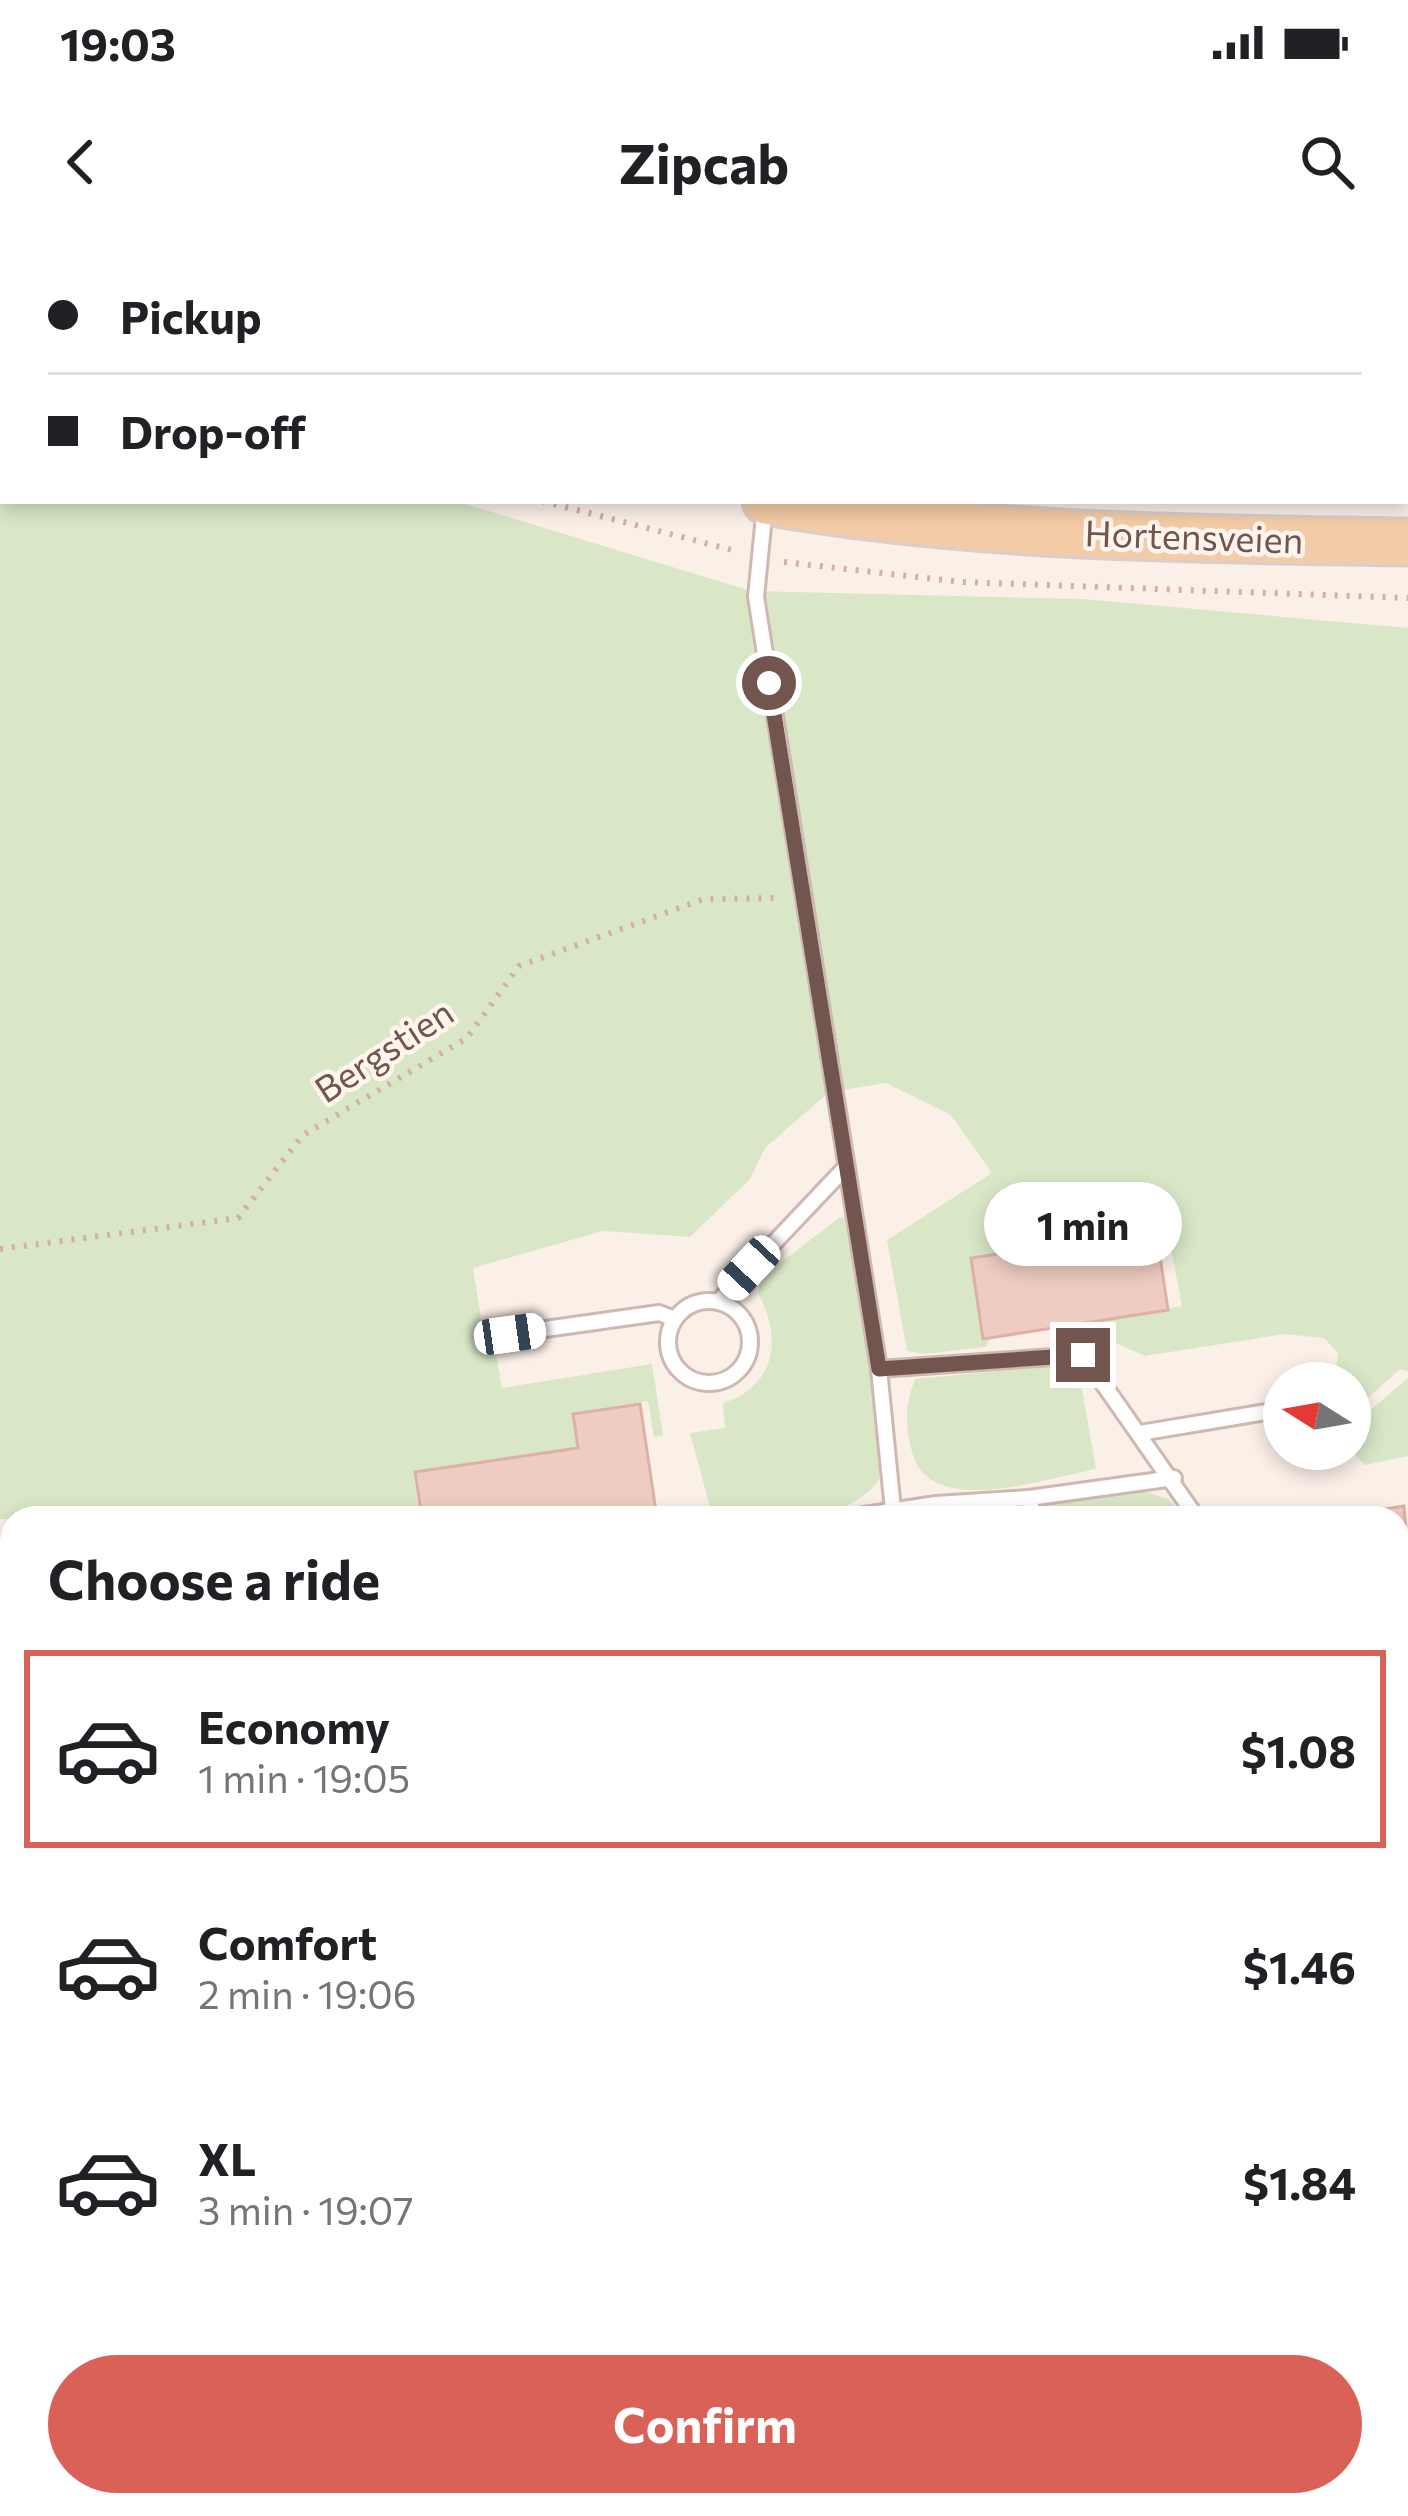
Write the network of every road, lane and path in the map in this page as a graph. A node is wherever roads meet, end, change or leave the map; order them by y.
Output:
1 (766, 504) edge
2 (783, 504) edge
3 (1408, 542) edge
4 (801, 898) junction
5 (844, 1169) junction
6 (0, 1250) edge
7 (718, 1302) junction
8 (675, 1319) junction
9 (510, 1334) dead end
10 (879, 1369) junction
11 (1263, 1413) edge
12 (1141, 1433) junction
13 (1174, 1478) junction
14 (1029, 1498) junction
15 (893, 1506) edge
16 (938, 1506) edge
17 (1031, 1506) edge
18 (1189, 1506) edge

1 - 4 lane
2 - 3 main road, Hortensveien
4 - 5 lane
4 - 6 path, Bergstien
5 - 7 lane
5 - 10 lane
7 - 8 lane
7 - 8 lane
8 - 9 lane
10 - 12 lane
10 - 15 lane
11 - 12 lane
12 - 13 lane
13 - 14 lane
13 - 18 lane
14 - 16 lane
14 - 17 lane

